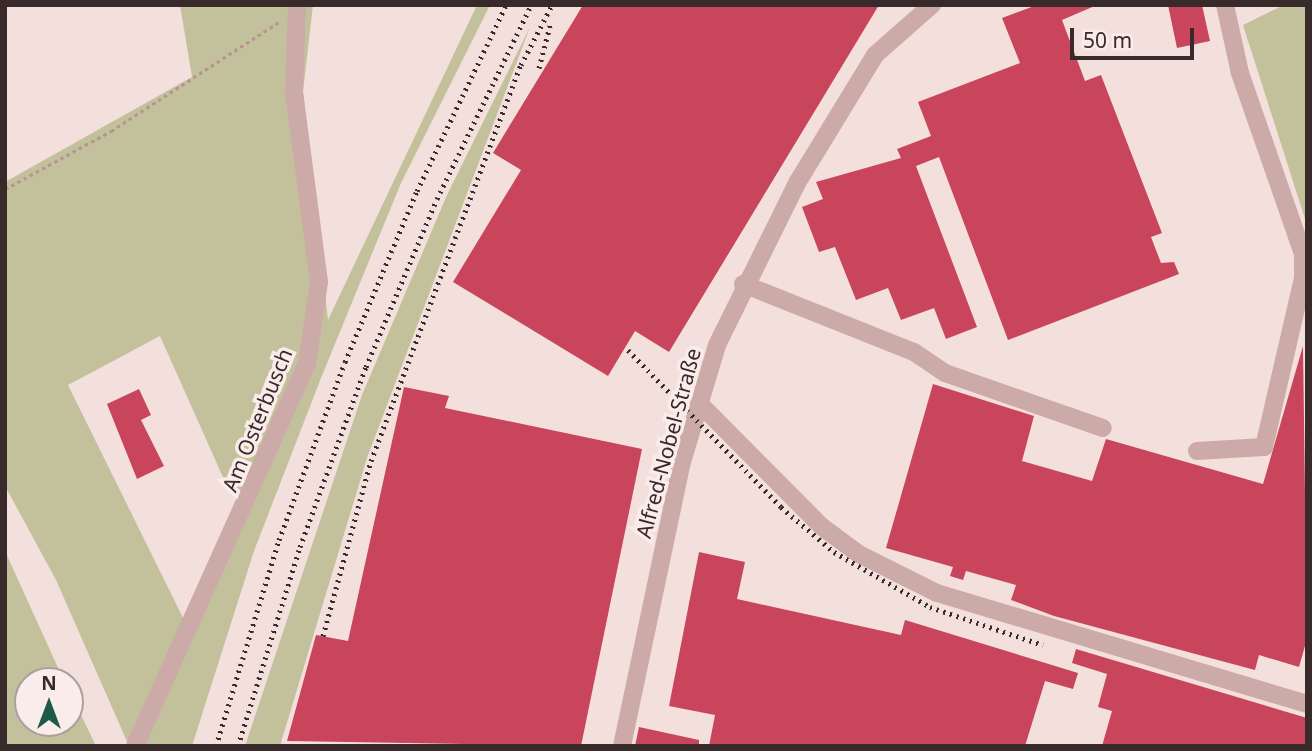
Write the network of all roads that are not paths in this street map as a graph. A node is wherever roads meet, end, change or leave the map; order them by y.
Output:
1 (932, 5) edge
2 (1225, 5) edge
3 (296, 11) edge
4 (743, 284) junction
5 (699, 403) junction
6 (1103, 428) dead end
7 (1197, 451) dead end
8 (1307, 704) edge
9 (135, 746) edge
10 (622, 746) edge

1 - 4 street, Alfred-Nobel-Straße
2 - 7 street
3 - 9 street, Am Osterbusch
4 - 5 street, Alfred-Nobel-Straße
4 - 6 street
5 - 8 street
5 - 10 street, Alfred-Nobel-Straße

